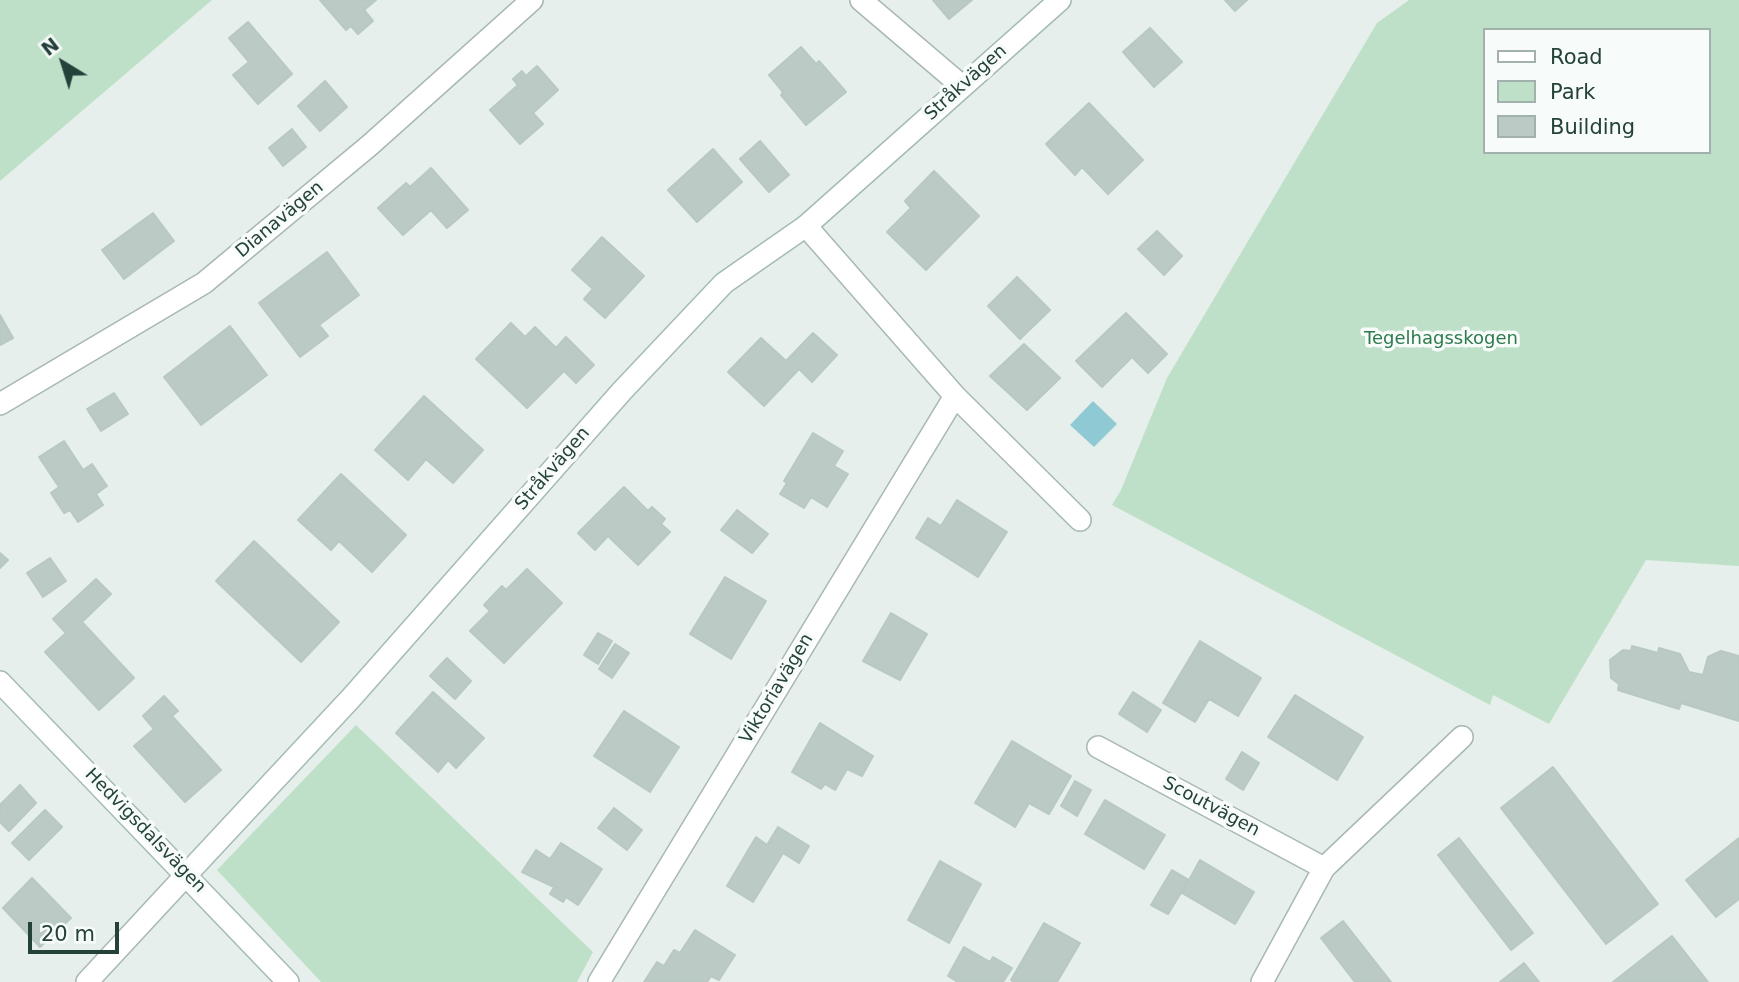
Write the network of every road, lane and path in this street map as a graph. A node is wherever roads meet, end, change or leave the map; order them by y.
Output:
1 (533, 0) edge
2 (861, 0) edge
3 (1060, 0) edge
4 (962, 86) junction
5 (806, 226) junction
6 (955, 396) junction
7 (0, 404) edge
8 (1080, 520) dead end
9 (0, 682) edge
10 (1462, 737) dead end
11 (1098, 747) dead end
12 (1324, 868) junction
13 (187, 874) junction
14 (87, 982) edge
15 (288, 982) edge
16 (599, 982) edge
17 (1262, 982) edge

1 - 7 street, Dianavägen
2 - 4 street
3 - 4 street, Stråkvägen
4 - 5 street, Stråkvägen
5 - 6 street
5 - 13 street, Stråkvägen
6 - 8 street
6 - 16 street, Viktoriavägen
9 - 13 street, Hedvigsdalsvägen
10 - 12 street
11 - 12 street, Scoutvägen
12 - 17 street
13 - 14 street, Stråkvägen
13 - 15 street, Hedvigsdalsvägen

